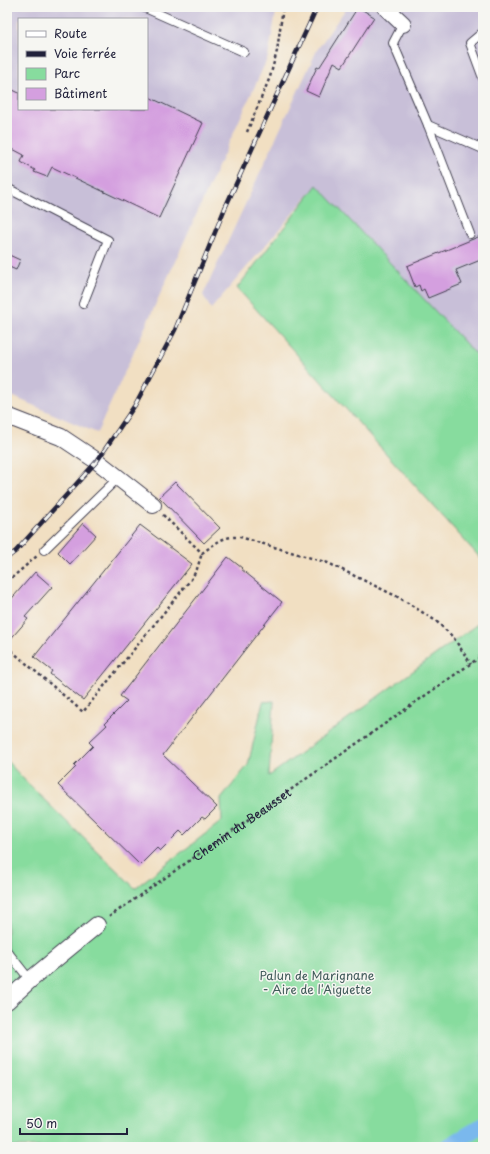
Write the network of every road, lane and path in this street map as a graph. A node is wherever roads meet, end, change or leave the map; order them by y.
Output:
1 (143, 7) edge
2 (283, 7) edge
3 (385, 7) edge
4 (404, 24) joint
5 (483, 32) edge
6 (244, 52) dead end
7 (483, 78) edge
8 (428, 125) junction
9 (247, 132) dead end
10 (483, 149) edge
11 (7, 188) edge
12 (470, 234) dead end
13 (83, 304) dead end
14 (7, 416) edge
15 (118, 478) junction
16 (153, 505) joint
17 (44, 550) joint
18 (202, 553) junction
19 (7, 582) edge
20 (7, 647) edge
21 (483, 655) edge
22 (471, 664) junction
23 (98, 925) joint
24 (7, 951) edge
25 (30, 980) junction
26 (7, 1001) edge

1 - 6 lane
2 - 9 path
3 - 4 street
4 - 8 lane
5 - 7 lane
8 - 10 lane
8 - 12 lane
11 - 13 lane
14 - 15 street
15 - 16 street
15 - 17 lane
16 - 18 path
17 - 19 path
18 - 20 path
18 - 22 path
21 - 22 path, Chemin du Beausset
22 - 23 path, Chemin du Beausset
23 - 25 street
24 - 25 lane
25 - 26 street

